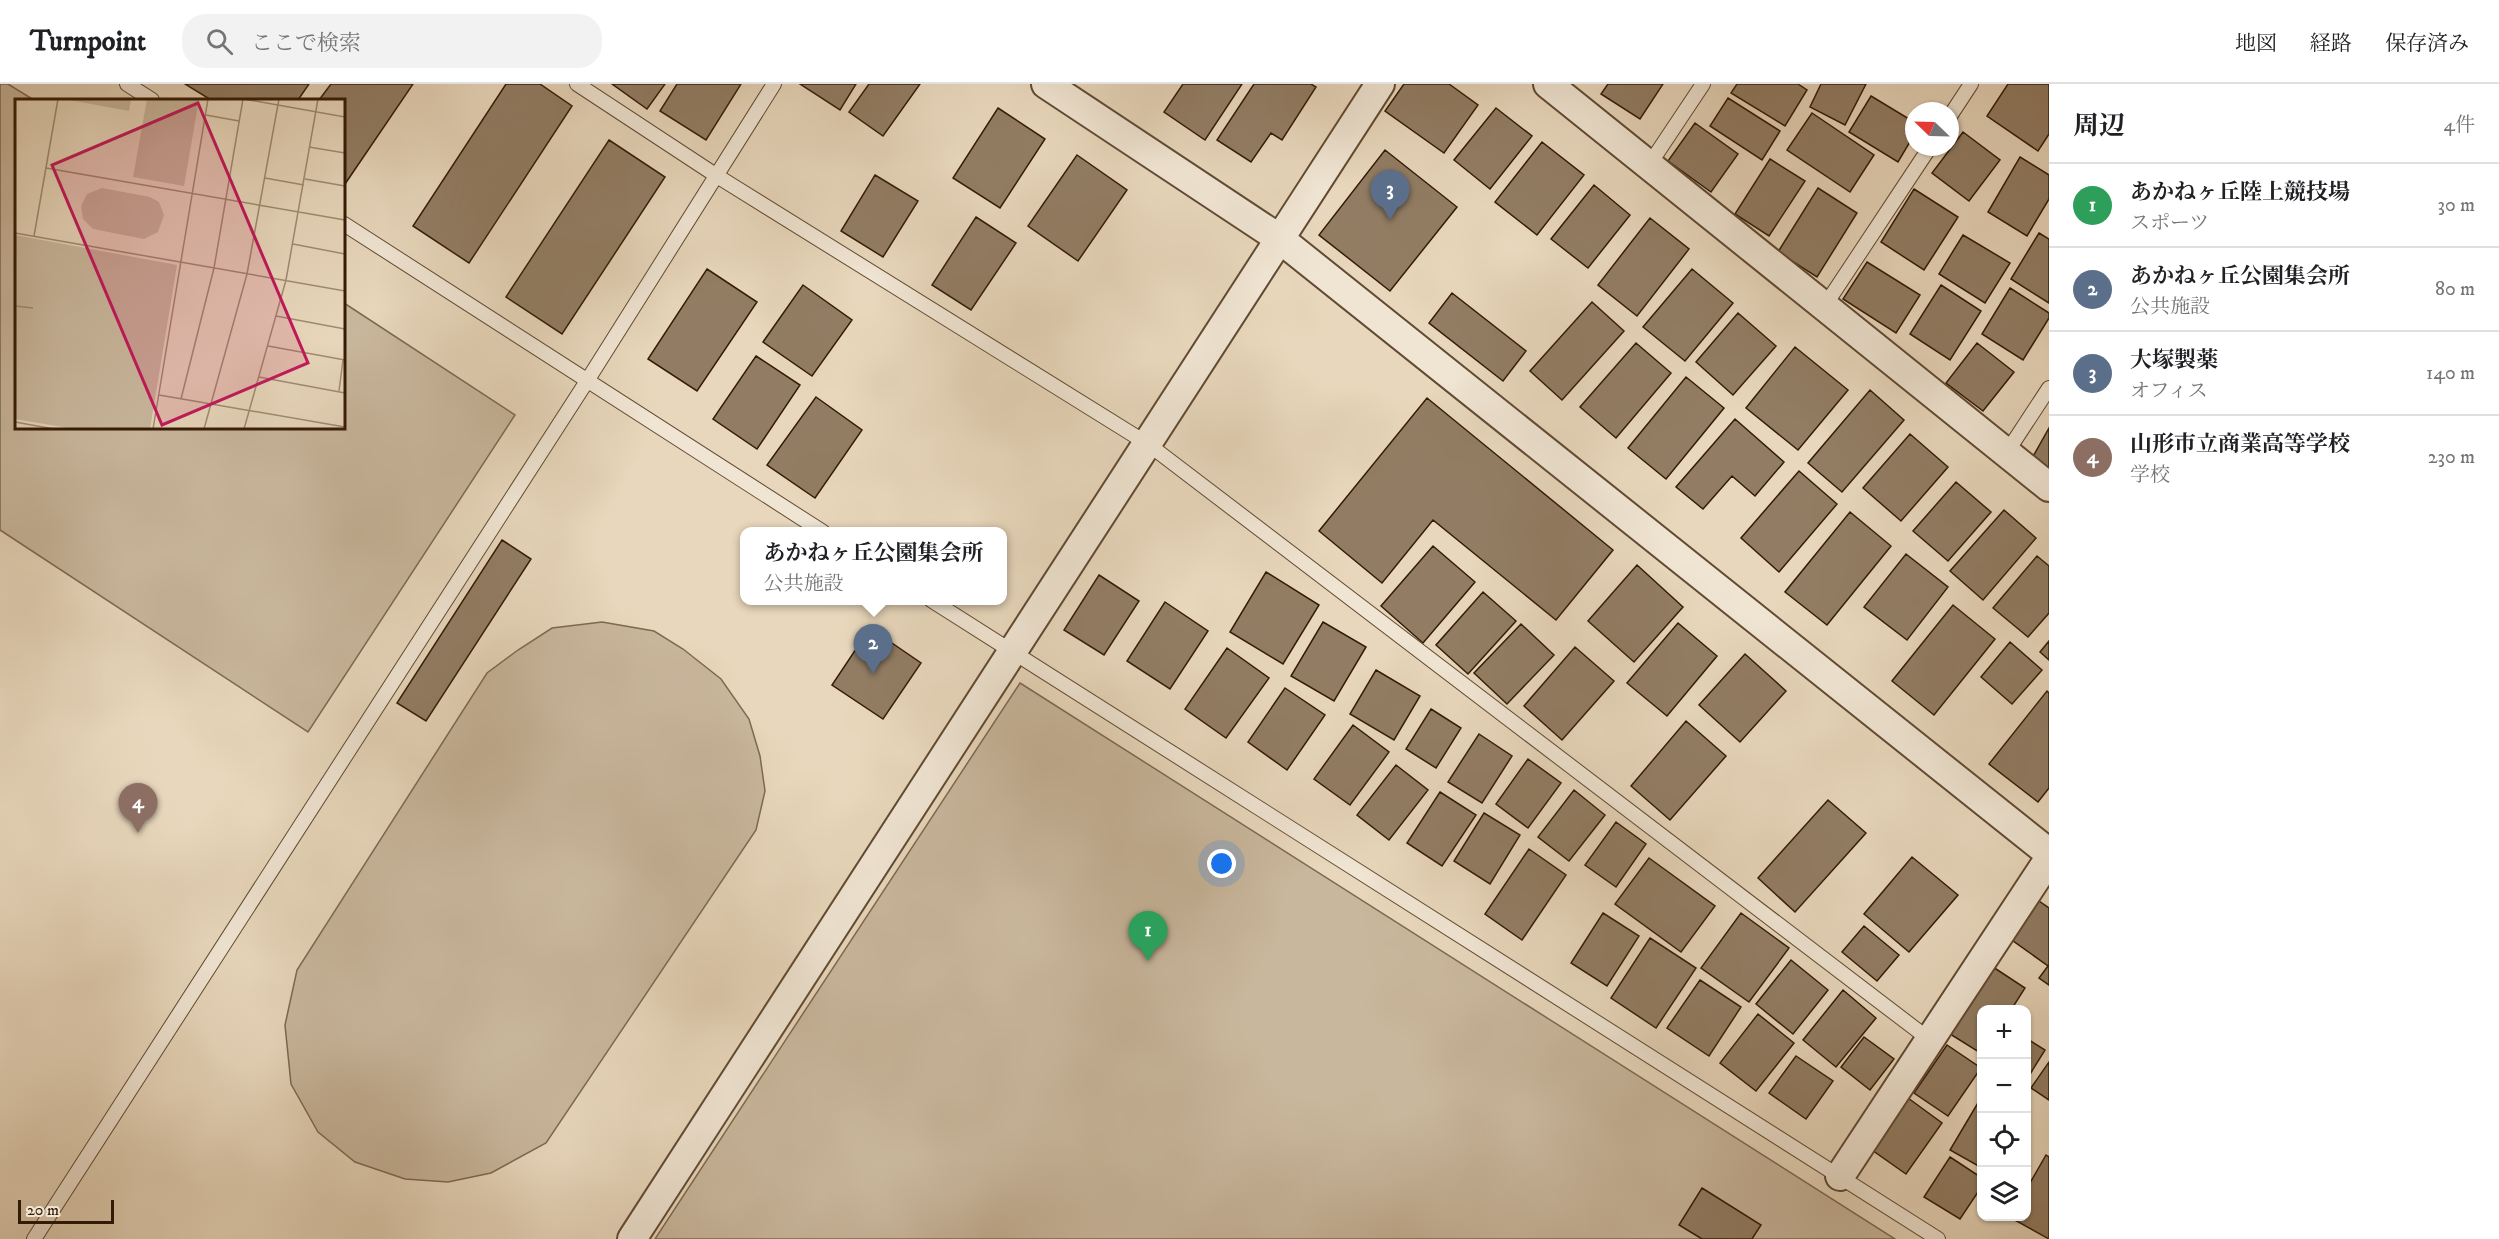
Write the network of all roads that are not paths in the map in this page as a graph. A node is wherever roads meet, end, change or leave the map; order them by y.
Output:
1 (127, 84) edge
2 (577, 84) edge
3 (774, 84) edge
4 (1046, 84) edge
5 (1380, 84) edge
6 (1548, 84) edge
7 (1703, 84) edge
8 (1971, 84) edge
9 (150, 99) edge
10 (1959, 102) edge
11 (1924, 156) edge
12 (1649, 165) junction
13 (717, 176) junction
14 (345, 225) edge
15 (1280, 239) junction
16 (1824, 307) junction
17 (587, 381) junction
18 (2049, 388) edge
19 (1148, 444) junction
20 (2007, 452) junction
21 (2049, 487) edge
22 (817, 527) edge
23 (939, 605) edge
24 (1011, 652) junction
25 (2049, 853) edge
26 (2049, 859) edge
27 (1930, 1040) junction
28 (1840, 1176) junction
29 (34, 1239) edge
30 (632, 1239) edge
31 (1938, 1239) edge

1 - 9 lane
2 - 13 lane
3 - 13 lane
4 - 15 street
5 - 15 street
6 - 12 street
7 - 12 lane
8 - 10 lane
11 - 16 lane
12 - 16 street
13 - 17 lane
13 - 19 lane
14 - 17 lane
15 - 19 street
15 - 25 street
16 - 20 street
17 - 22 lane
17 - 29 lane
18 - 20 lane
19 - 24 street
19 - 27 lane
20 - 21 street
23 - 24 lane
24 - 28 lane
24 - 30 street
26 - 27 street
27 - 28 street
28 - 31 lane

